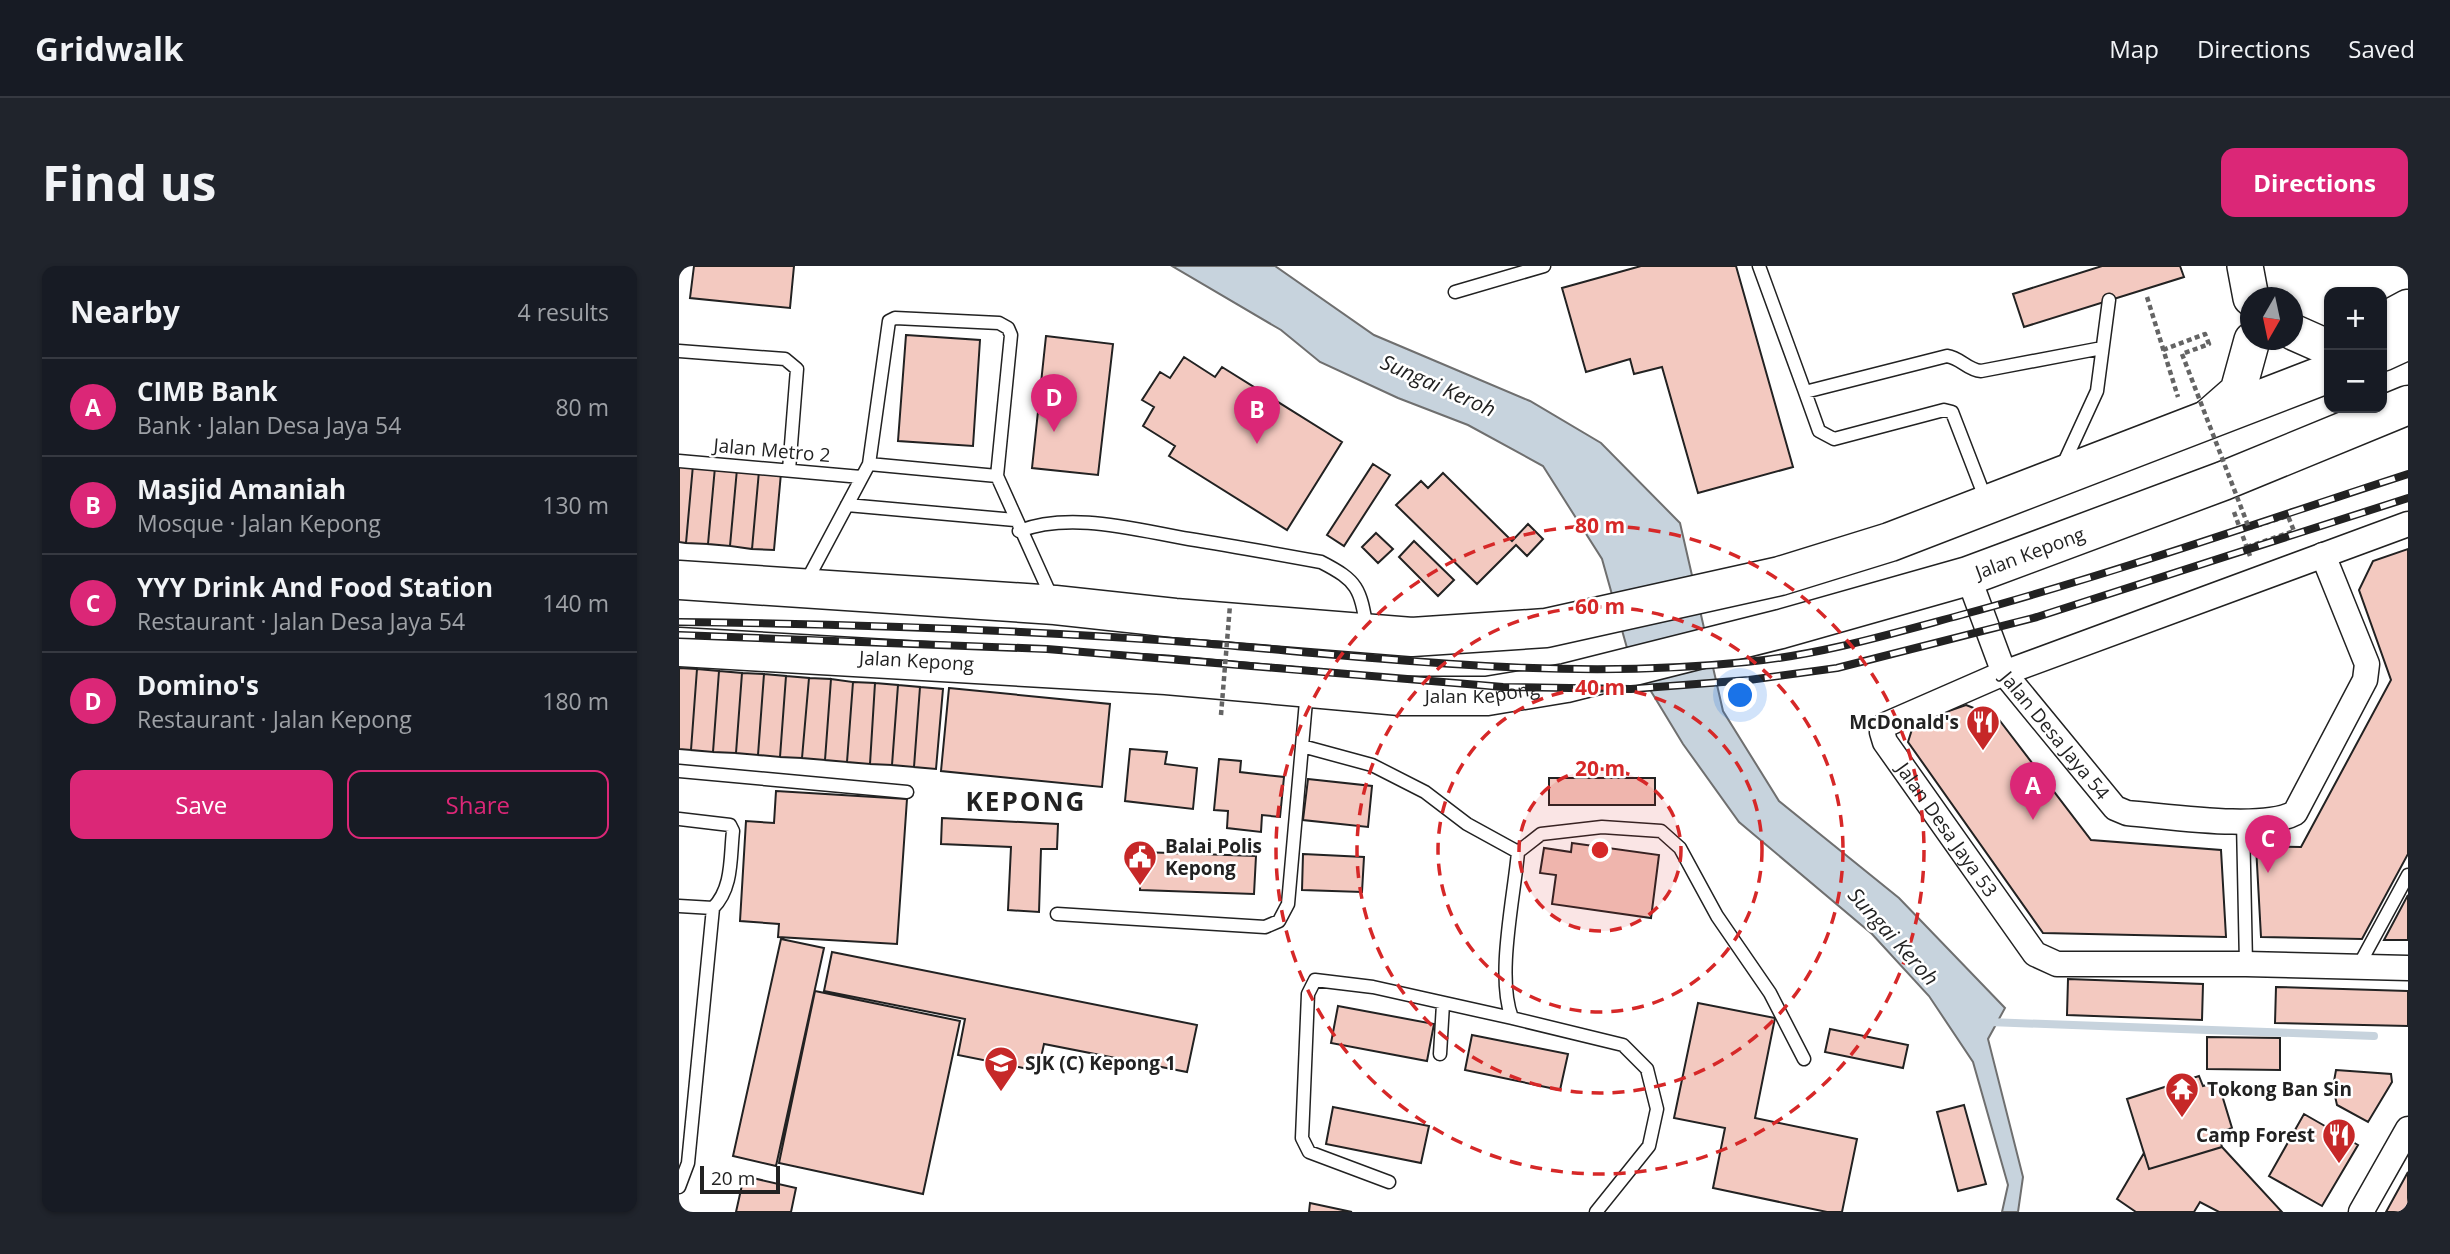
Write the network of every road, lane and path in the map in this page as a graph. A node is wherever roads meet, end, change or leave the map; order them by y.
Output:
1 (1544, 266) edge
2 (1759, 266) edge
3 (1455, 292) dead end
4 (2147, 297) dead end
5 (2109, 300) dead end
6 (2408, 309) edge
7 (2387, 320) edge
8 (2303, 337) edge
9 (2408, 340) edge
10 (2102, 348) junction
11 (2324, 348) edge
12 (2163, 350) junction
13 (2249, 350) edge
14 (2386, 350) edge
15 (679, 351) edge
16 (2324, 353) edge
17 (2324, 375) edge
18 (1805, 392) junction
19 (2398, 412) edge
20 (2195, 425) junction
21 (679, 461) edge
22 (869, 464) junction
23 (789, 470) junction
24 (997, 476) junction
25 (861, 477) junction
26 (2055, 481) junction
27 (847, 505) junction
28 (1988, 506) junction
29 (2408, 524) edge
30 (1017, 526) junction
31 (2247, 547) dead end
32 (2323, 555) junction
33 (1968, 576) junction
34 (679, 580) edge
35 (803, 587) junction
36 (1055, 605) junction
37 (1230, 605) dead end
38 (1368, 633) junction
39 (679, 647) edge
40 (2004, 673) junction
41 (1308, 687) junction
42 (1221, 715) dead end
43 (1302, 746) junction
44 (679, 771) edge
45 (908, 792) dead end
46 (679, 819) edge
47 (2243, 821) junction
48 (1518, 852) junction
49 (2408, 875) edge
50 (679, 906) edge
51 (713, 908) junction
52 (1057, 914) dead end
53 (2246, 964) junction
54 (2358, 967) junction
55 (2408, 968) edge
56 (1443, 1004) junction
57 (1512, 1018) junction
58 (1440, 1054) dead end
59 (1804, 1059) dead end
60 (2408, 1129) edge
61 (1389, 1182) dead end
62 (679, 1187) edge
63 (1597, 1212) edge
64 (2361, 1212) edge

1 - 3 lane
2 - 18 lane
4 - 12 path
5 - 10 lane
6 - 7 main road
8 - 11 street
9 - 14 main road
10 - 18 lane
10 - 26 lane
12 - 20 path
12 - 31 path, bridge
13 - 20 street
15 - 23 lane
16 - 20 main road
17 - 20 main road
18 - 28 lane
19 - 33 main road, Jalan Kepong
20 - 26 main road
21 - 23 lane, Jalan Metro 2
22 - 24 lane
22 - 24 lane
22 - 25 lane
23 - 25 lane, Jalan Metro 2
24 - 30 lane
25 - 27 lane
26 - 28 main road
27 - 30 lane
27 - 35 lane
28 - 38 main road
29 - 32 street
30 - 36 lane
30 - 38 lane
32 - 40 street, Jalan Desa Jaya 53
32 - 47 street, Jalan Desa Jaya 54
33 - 40 street, Jalan Desa Jaya 54
33 - 41 main road, Jalan Kepong
34 - 35 main road
35 - 36 main road
36 - 38 main road
37 - 42 path, bridge
39 - 41 main road, Jalan Kepong
40 - 47 street, Jalan Desa Jaya 54
40 - 53 street, Jalan Desa Jaya 53
41 - 43 lane
43 - 48 lane
43 - 52 lane
44 - 45 lane
46 - 51 lane
47 - 53 lane
48 - 57 lane
48 - 59 lane
49 - 54 lane
50 - 51 lane
51 - 62 lane
53 - 54 street, Jalan Desa Jaya 53
54 - 55 street, Jalan Desa Jaya 53
56 - 57 lane
56 - 58 lane
56 - 61 lane
57 - 63 lane
60 - 64 street

